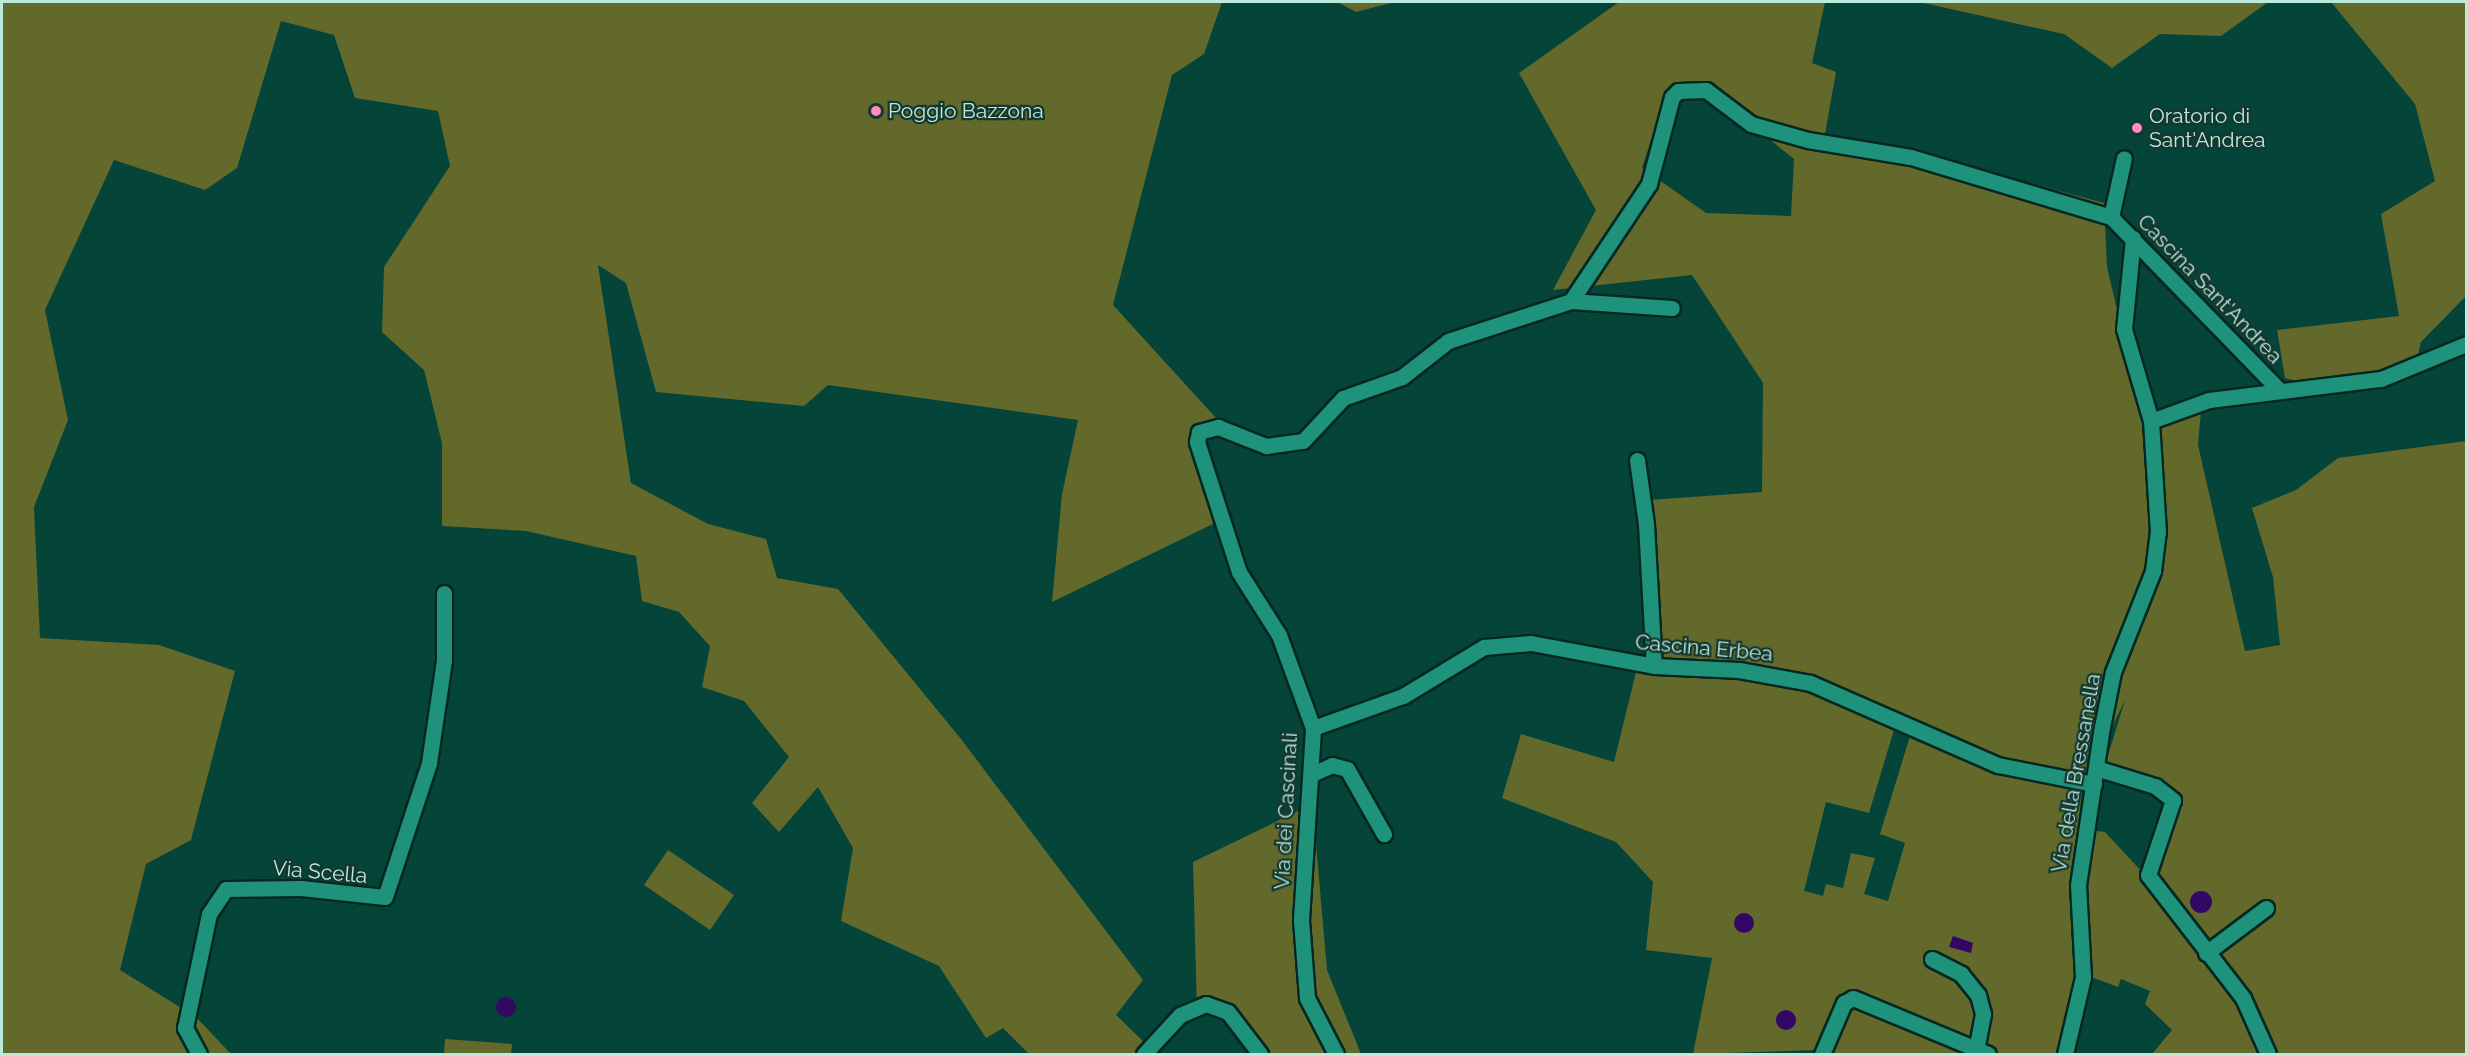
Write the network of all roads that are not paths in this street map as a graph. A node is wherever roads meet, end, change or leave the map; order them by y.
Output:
1 (2124, 158) dead end
2 (2111, 217) junction
3 (2133, 238) junction
4 (1571, 301) junction
5 (1672, 308) dead end
6 (2466, 344) edge
7 (2279, 390) junction
8 (2151, 421) junction
9 (1637, 460) dead end
10 (444, 593) dead end
11 (1654, 666) junction
12 (1313, 728) junction
13 (2096, 768) junction
14 (1312, 774) junction
15 (2094, 784) junction
16 (1384, 834) dead end
17 (2266, 908) dead end
18 (2206, 952) junction
19 (1932, 959) dead end
20 (1982, 1052) edge
21 (199, 1054) edge
22 (1144, 1054) edge
23 (1260, 1054) edge
24 (1336, 1054) edge
25 (1822, 1054) edge
26 (2065, 1054) edge
27 (2268, 1054) edge

1 - 2 street, Cascina Sant'Andrea
2 - 3 street, Cascina Sant'Andrea
2 - 4 street, Cascina Sant'Andrea
3 - 7 street, Cascina Sant'Andrea
3 - 8 street, Via della Bressanella
4 - 5 street
4 - 12 street, Via dei Cascinali
6 - 7 street
7 - 8 street
8 - 13 street, Via della Bressanella
9 - 11 street
10 - 21 street, Via Scella
11 - 12 street, Cascina Erbea
11 - 15 street, Cascina Erbea
12 - 14 street, Via dei Cascinali
13 - 15 street, Via della Bressanella
13 - 18 street
14 - 16 street
14 - 24 street, Via dei Cascinali
15 - 26 street, Via della Bressanella
17 - 18 street
18 - 27 street
19 - 20 street
20 - 25 street
22 - 23 street

